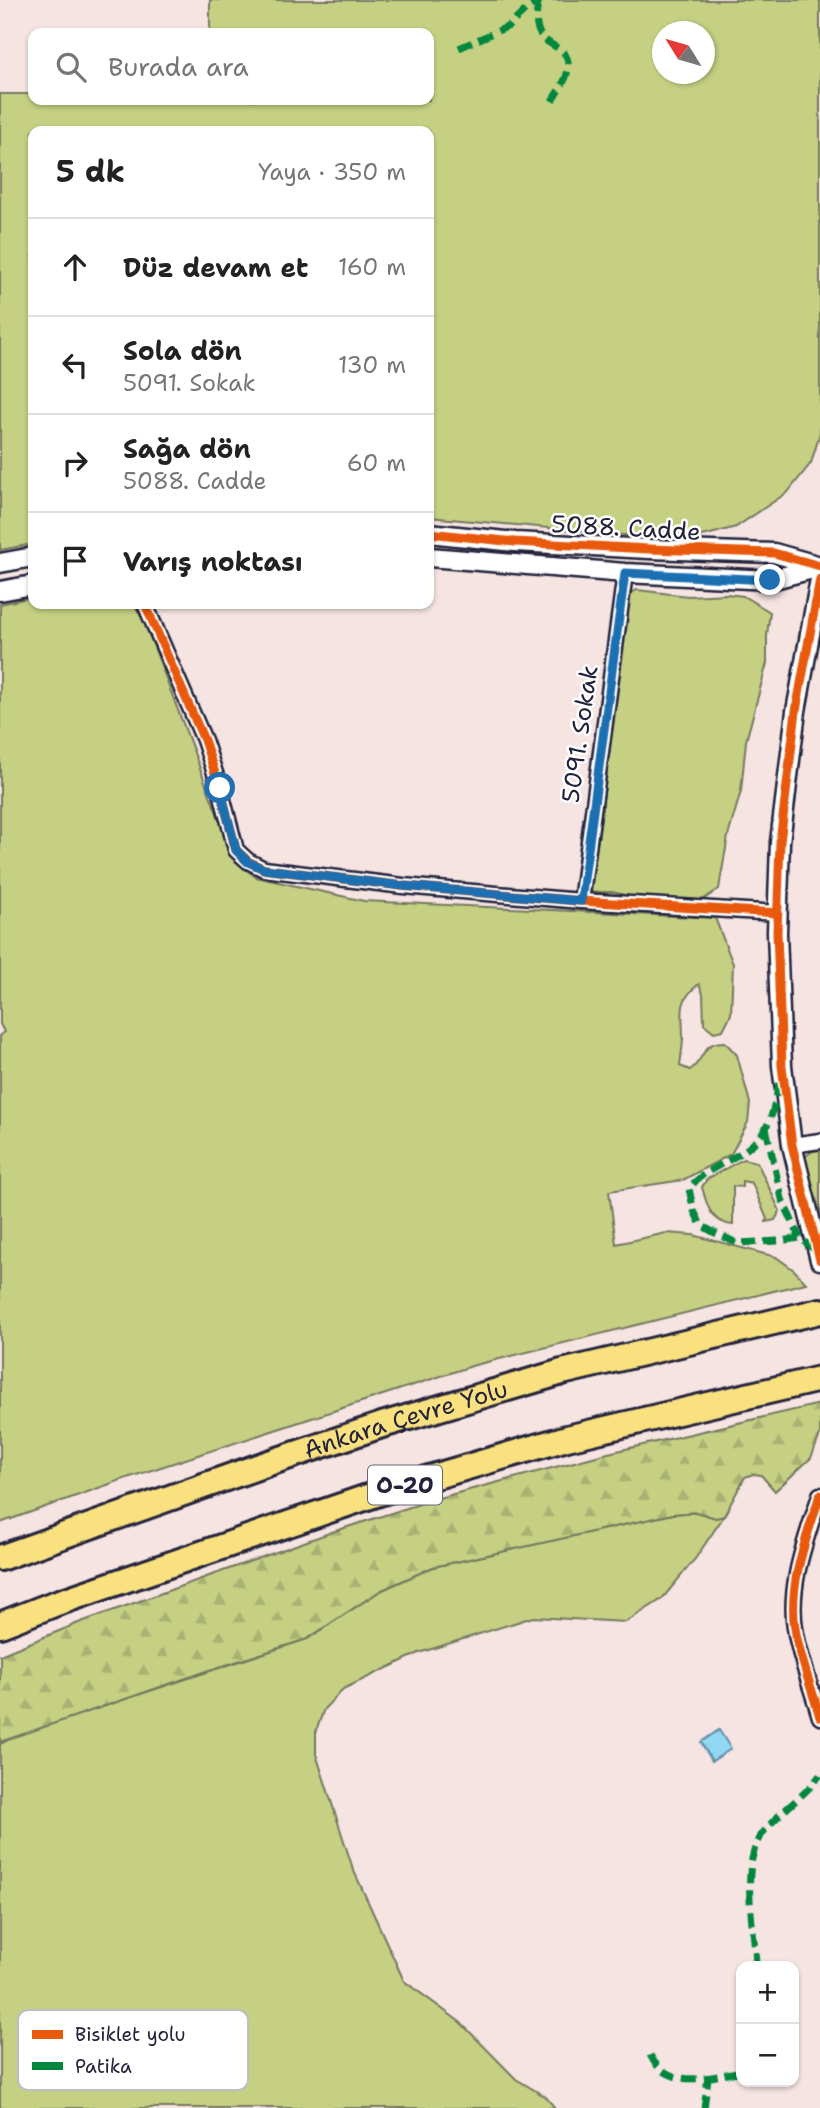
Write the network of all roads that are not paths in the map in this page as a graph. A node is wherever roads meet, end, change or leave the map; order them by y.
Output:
1 (434, 534) edge
2 (434, 557) edge
3 (28, 558) edge
4 (0, 563) edge
5 (820, 566) edge
6 (625, 573) junction
7 (820, 579) edge
8 (28, 586) edge
9 (0, 592) edge
10 (147, 609) edge
11 (581, 901) junction
12 (778, 913) junction
13 (820, 1141) edge
14 (792, 1145) junction
15 (820, 1260) edge
16 (814, 1312) edge
17 (820, 1379) edge
18 (820, 1495) edge
19 (0, 1558) edge
20 (0, 1625) edge
21 (820, 1717) edge

1 - 5 street, 5088. Cadde
2 - 6 street, 5088. Cadde
3 - 4 street
5 - 6 street, 5088. Cadde
6 - 11 street, 5091. Sokak
7 - 12 street
8 - 9 street
10 - 11 street
11 - 12 street
12 - 14 street
13 - 14 street
14 - 15 street
16 - 19 highway, Ankara Çevre Yolu / O-20
17 - 20 highway, O-20
18 - 21 street

